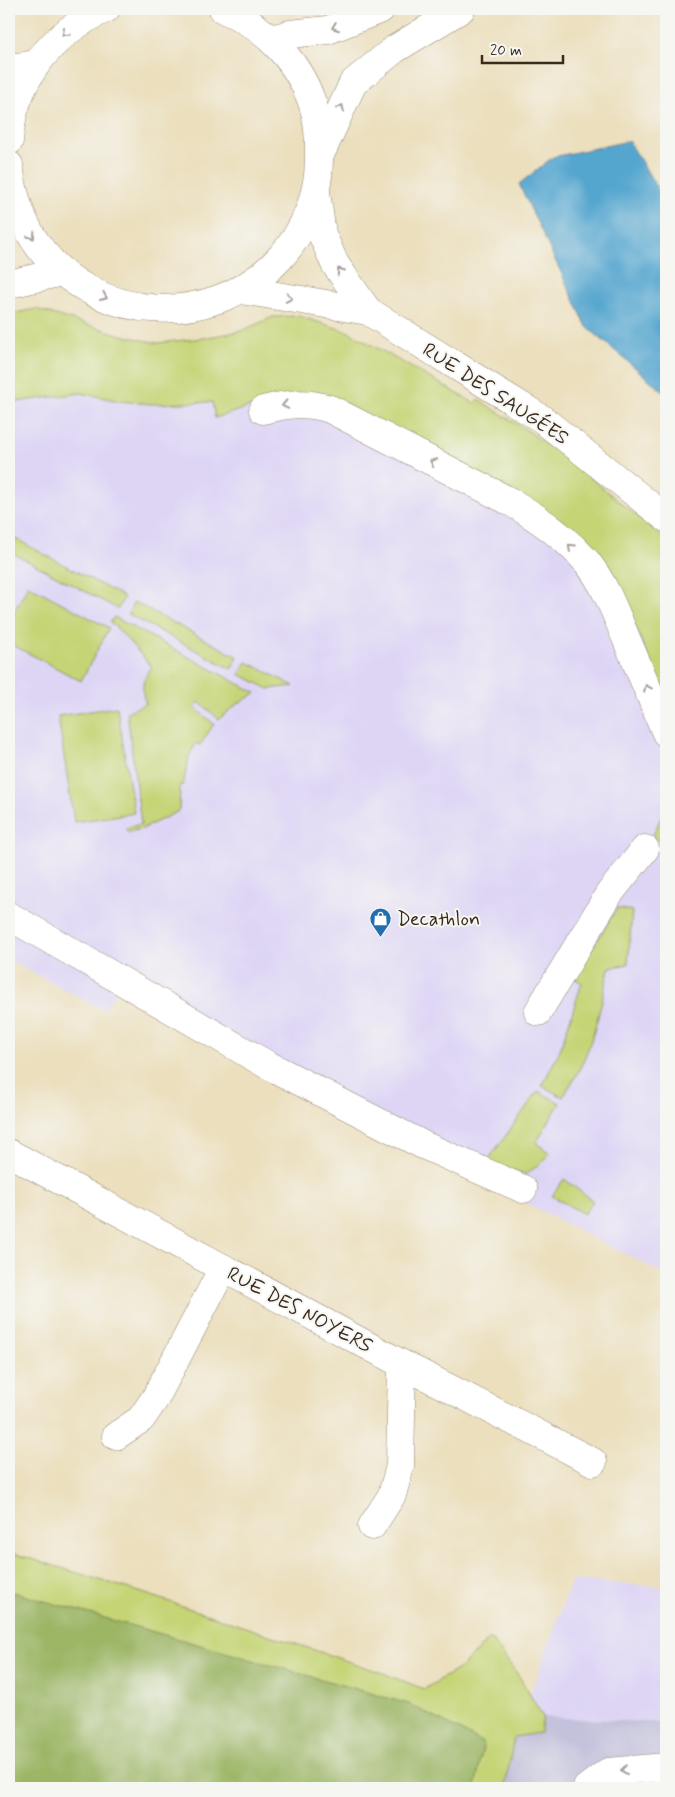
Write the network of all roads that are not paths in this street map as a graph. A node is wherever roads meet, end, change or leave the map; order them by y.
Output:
1 (106, 9) edge
2 (223, 9) edge
3 (381, 9) edge
4 (461, 9) edge
5 (271, 39) junction
6 (36, 64) junction
7 (9, 68) edge
8 (14, 93) edge
9 (9, 141) edge
10 (320, 153) junction
11 (9, 165) edge
12 (316, 192) junction
13 (11, 197) edge
14 (62, 272) junction
15 (9, 284) edge
16 (241, 290) junction
17 (368, 311) junction
18 (263, 410) dead end
19 (666, 518) edge
20 (666, 733) edge
21 (645, 848) dead end
22 (9, 916) edge
23 (538, 1012) dead end
24 (9, 1153) edge
25 (524, 1189) dead end
26 (223, 1268) junction
27 (402, 1364) junction
28 (116, 1436) dead end
29 (593, 1462) dead end
30 (372, 1526) dead end
31 (666, 1766) edge
32 (587, 1788) edge

1 -> 6 street
2 - 5 street
3 -> 5 street
10 -> 4 street
5 - 10 street
6 - 7 street
6 - 8 street
8 - 9 street
10 - 12 street
11 - 13 street
12 - 16 street
17 -> 12 street, RUE DES SAUGÉES
13 -> 14 street
14 - 15 street
14 -> 16 street
16 -> 17 street, RUE DES SAUGÉES
17 - 19 street, RUE DES SAUGÉES
20 -> 18 street
21 - 23 street
22 - 25 street
24 - 26 street, RUE DES NOYERS
26 - 27 street, RUE DES NOYERS
26 - 28 street
27 - 29 street, RUE DES NOYERS
27 - 30 street
31 -> 32 street

